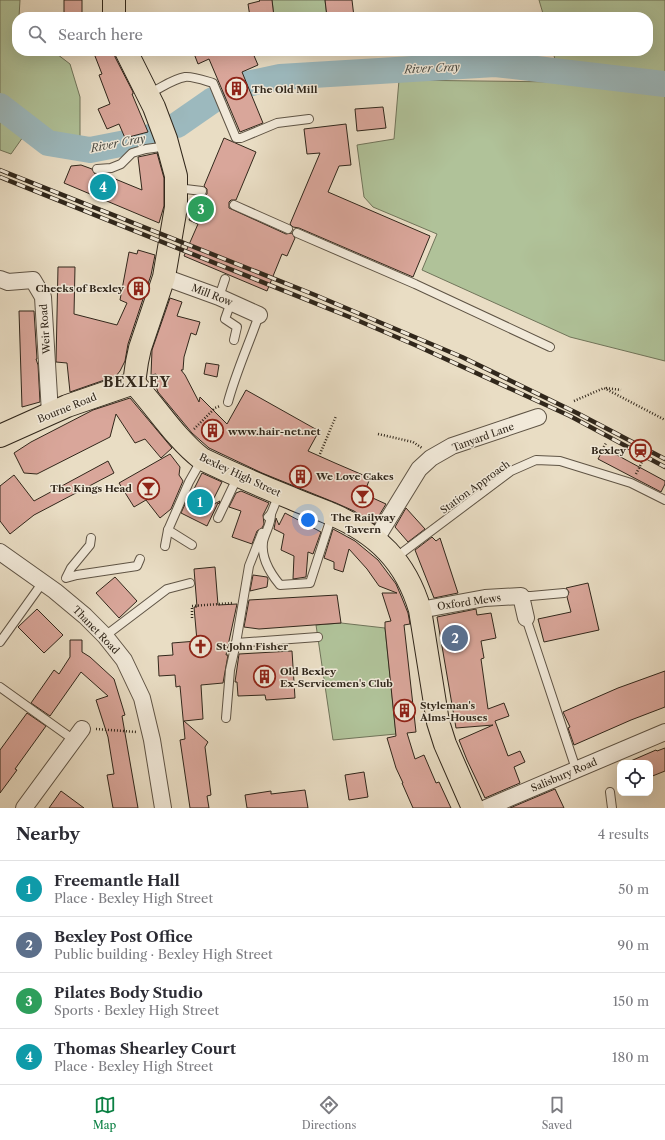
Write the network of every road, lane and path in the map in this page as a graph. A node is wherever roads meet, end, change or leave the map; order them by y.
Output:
1 (114, 0) edge
2 (114, 12) edge
3 (128, 56) edge
4 (147, 95) junction
5 (309, 119) dead end
6 (165, 135) junction
7 (97, 169) dead end
8 (177, 188) junction
9 (202, 191) dead end
10 (234, 205) dead end
11 (288, 229) dead end
12 (297, 233) dead end
13 (164, 277) junction
14 (0, 279) edge
15 (225, 279) dead end
16 (225, 300) junction
17 (259, 315) joint
18 (234, 340) dead end
19 (550, 347) dead end
20 (134, 383) junction
21 (604, 388) junction
22 (621, 390) dead end
23 (574, 401) dead end
24 (228, 402) dead end
25 (214, 408) dead end
26 (50, 413) junction
27 (336, 416) dead end
28 (538, 417) dead end
29 (665, 420) edge
30 (201, 423) dead end
31 (378, 434) dead end
32 (0, 436) edge
33 (606, 443) dead end
34 (594, 453) dead end
35 (320, 454) dead end
36 (431, 458) junction
37 (202, 459) junction
38 (238, 476) junction
39 (279, 494) junction
40 (665, 500) edge
41 (271, 514) junction
42 (332, 514) junction
43 (218, 518) dead end
44 (168, 530) junction
45 (91, 538) dead end
46 (376, 539) junction
47 (192, 545) dead end
48 (165, 546) dead end
49 (0, 552) edge
50 (395, 558) junction
51 (140, 559) dead end
52 (190, 583) dead end
53 (57, 584) junction
54 (564, 593) dead end
55 (521, 596) junction
56 (244, 602) junction
57 (420, 610) junction
58 (192, 618) dead end
59 (526, 618) joint
60 (105, 636) junction
61 (318, 637) dead end
62 (0, 642) edge
63 (236, 643) junction
64 (0, 687) edge
65 (226, 718) dead end
66 (83, 732) junction
67 (665, 732) edge
68 (151, 734) junction
69 (576, 770) junction
70 (610, 792) dead end
71 (24, 808) edge
72 (164, 808) edge
73 (473, 808) edge
74 (486, 808) edge
75 (612, 808) edge

1 - 2 main road
3 - 4 main road
4 - 5 lane
4 - 6 main road
6 - 7 lane
6 - 8 main road
8 - 9 lane
8 - 13 main road
10 - 11 lane
12 - 19 lane
13 - 16 street, Mill Row
13 - 20 main road
14 - 26 street, Weir Road
15 - 16 lane
16 - 17 street, Mill Row
16 - 18 lane
17 - 24 lane
20 - 26 main road, Bourne Road
20 - 37 main road, Bexley High Street
21 - 22 path
21 - 23 path
21 - 29 path
25 - 30 path
26 - 32 main road, Bourne Road
27 - 35 path
28 - 36 street, Tanyard Lane
31 - 36 path
33 - 34 path
36 - 46 street, Tanyard Lane
37 - 38 main road, Bexley High Street
37 - 44 lane
38 - 39 main road, Bexley High Street
38 - 43 lane
39 - 41 lane
39 - 42 main road, Bexley High Street
40 - 50 lane, Station Approach
41 - 42 lane
41 - 56 lane
42 - 46 main road, Bexley High Street
44 - 47 lane
44 - 48 lane
45 - 53 lane
46 - 50 main road, Bexley High Street
49 - 53 street, Thanet Road
50 - 57 main road, Bexley High Street
51 - 53 lane
52 - 60 lane
53 - 60 street, Thanet Road
53 - 62 lane
54 - 55 lane
55 - 57 street, Oxford Mews
55 - 59 street
56 - 58 path
56 - 63 lane
57 - 73 main road, Bexley High Street
59 - 69 lane
60 - 68 street, Thanet Road
61 - 63 lane
63 - 65 lane
64 - 66 lane
66 - 68 path
66 - 71 street
67 - 69 street, Salisbury Road
68 - 72 street, Thanet Road
69 - 74 street, Salisbury Road
70 - 75 lane

